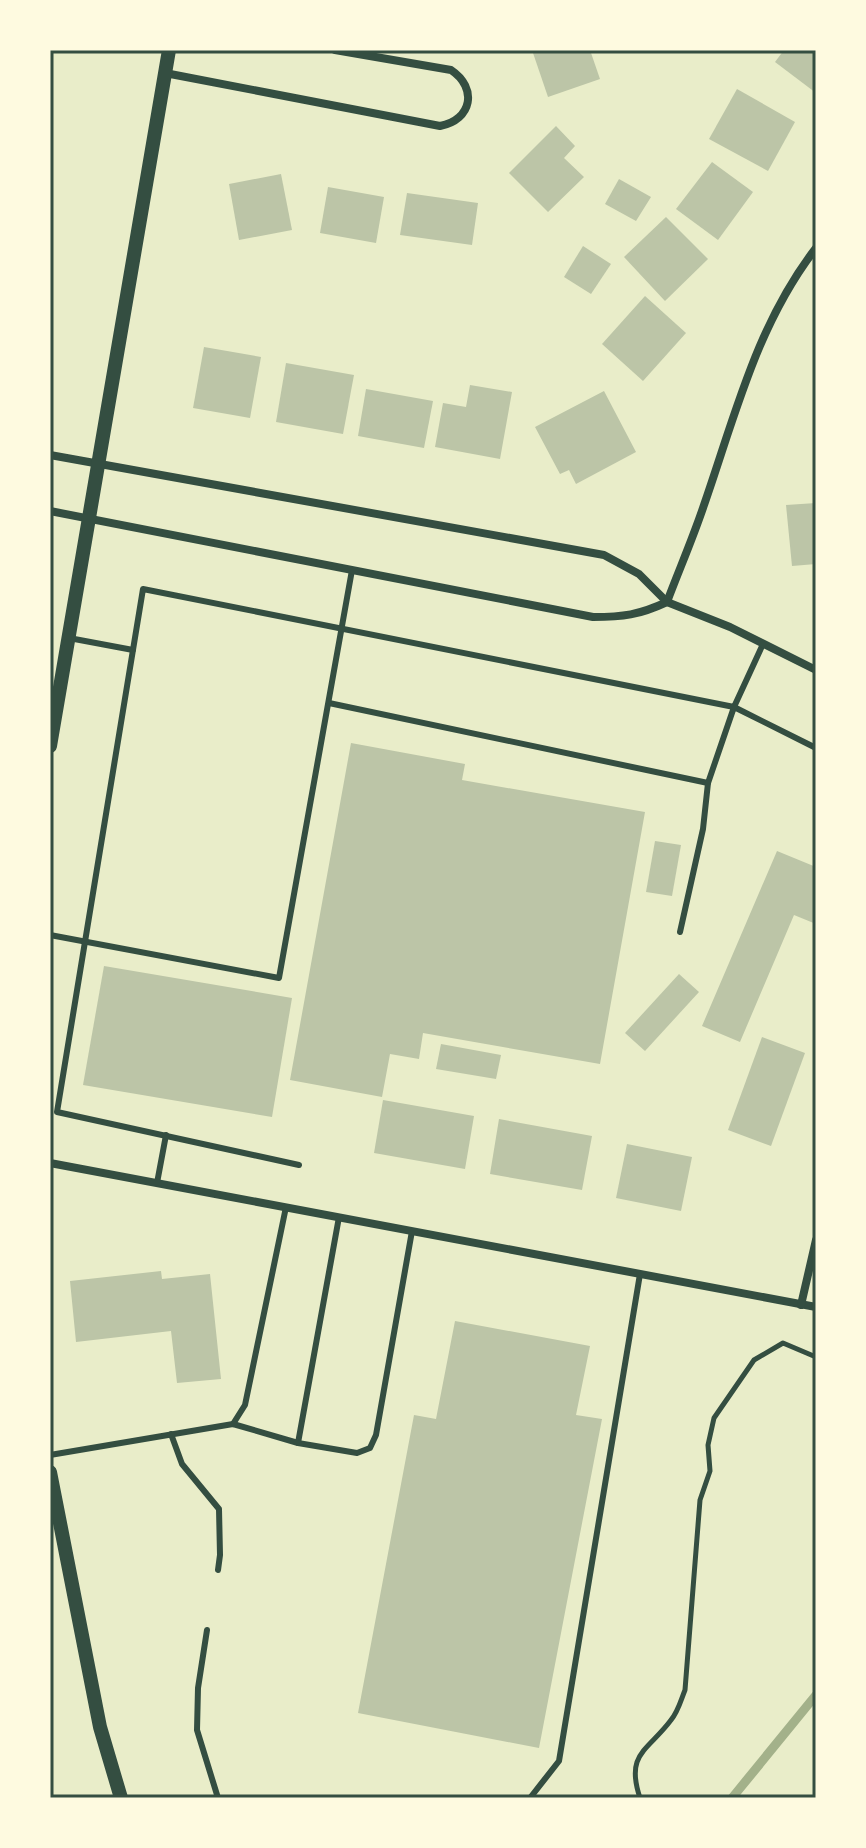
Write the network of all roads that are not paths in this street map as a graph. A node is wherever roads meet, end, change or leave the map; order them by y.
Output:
1 (169, 50) edge
2 (335, 50) edge
3 (165, 73) junction
4 (816, 248) edge
5 (50, 455) edge
6 (99, 463) junction
7 (50, 511) edge
8 (89, 519) junction
9 (352, 570) junction
10 (667, 602) junction
11 (342, 630) junction
12 (69, 638) junction
13 (763, 644) junction
14 (133, 650) junction
15 (816, 670) edge
16 (329, 703) junction
17 (734, 707) junction
18 (50, 746) edge
19 (816, 748) edge
20 (708, 783) junction
21 (680, 932) dead end
22 (50, 935) edge
23 (86, 942) junction
24 (166, 1135) junction
25 (50, 1163) edge
26 (299, 1165) dead end
27 (157, 1183) junction
28 (286, 1207) junction
29 (339, 1217) junction
30 (412, 1231) junction
31 (816, 1240) edge
32 (640, 1274) junction
33 (801, 1305) junction
34 (816, 1307) edge
35 (233, 1424) junction
36 (171, 1434) junction
37 (298, 1443) junction
38 (50, 1455) edge
39 (50, 1472) edge
40 (218, 1570) dead end
41 (207, 1630) dead end
42 (121, 1798) edge
43 (218, 1798) edge
44 (530, 1798) edge

1 - 3 street
2 - 3 street
3 - 6 street
4 - 10 street
5 - 6 street
6 - 8 street
6 - 10 street
7 - 8 street
8 - 9 street
8 - 12 street
9 - 10 street
9 - 11 lane
10 - 13 street
11 - 14 lane
11 - 16 lane
11 - 17 lane
12 - 14 lane
12 - 18 street
13 - 15 street
13 - 17 lane
14 - 23 lane
16 - 20 lane
16 - 23 lane
17 - 19 lane
17 - 20 lane
20 - 21 lane
22 - 23 lane
23 - 24 lane
24 - 26 lane
24 - 27 lane
25 - 27 street
27 - 28 street
28 - 29 street
28 - 35 lane
29 - 30 street
29 - 37 lane
30 - 32 street
30 - 37 lane
31 - 33 street
32 - 33 street
32 - 44 lane
33 - 34 street
35 - 36 lane
35 - 37 lane
36 - 38 lane
36 - 40 lane
39 - 42 street
41 - 43 lane

